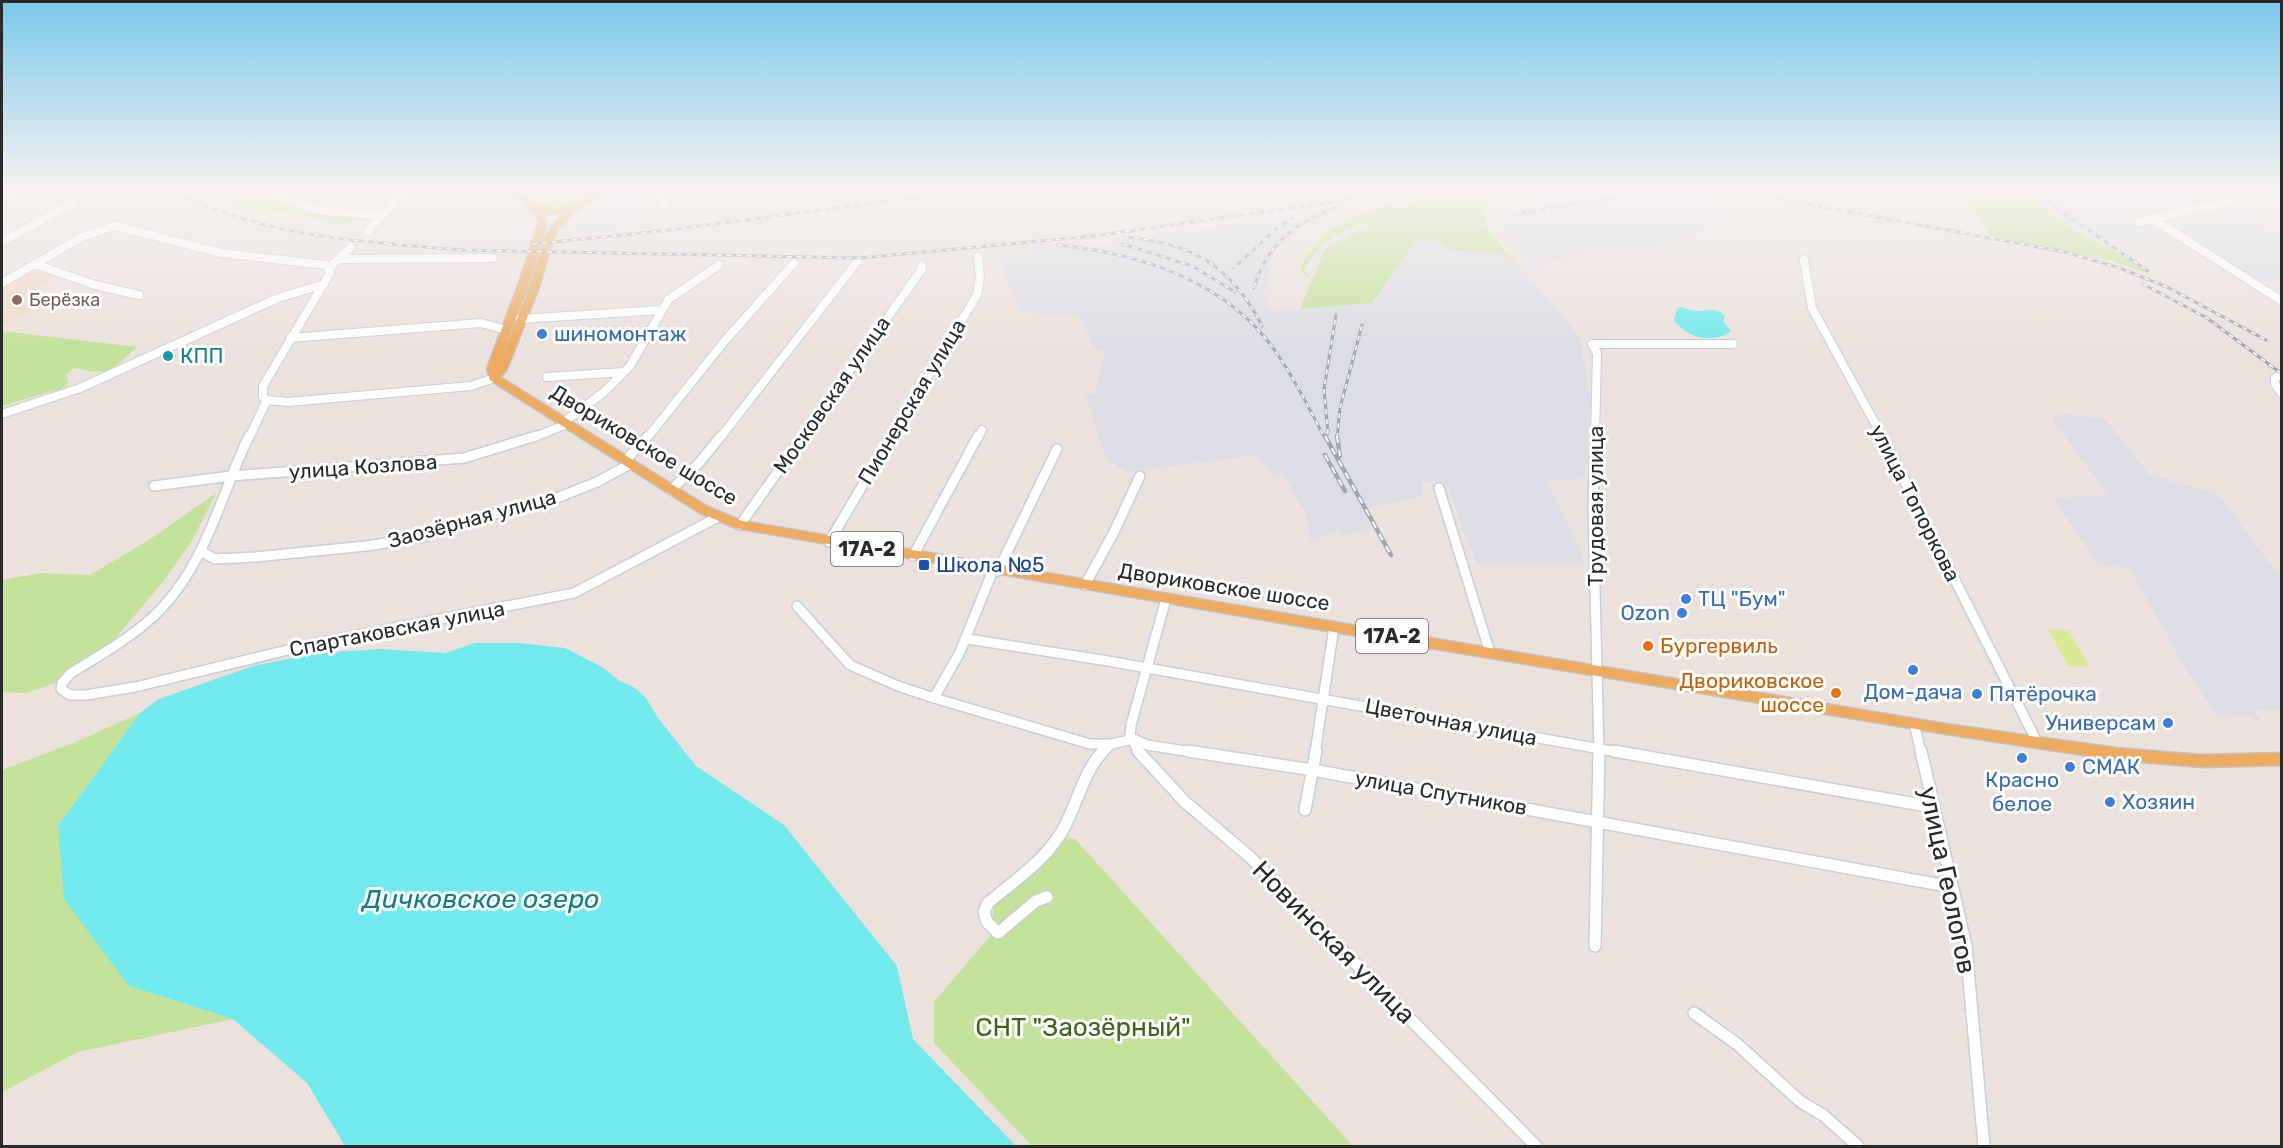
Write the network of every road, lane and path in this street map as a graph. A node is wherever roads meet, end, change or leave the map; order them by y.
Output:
1 (76, 241) edge
2 (175, 241) edge
3 (537, 241) edge
4 (548, 241) edge
5 (2187, 241) edge
6 (351, 247) dead end
7 (978, 257) dead end
8 (494, 258) dead end
9 (339, 259) junction
10 (1804, 260) dead end
11 (794, 262) dead end
12 (857, 262) dead end
13 (35, 264) junction
14 (719, 265) dead end
15 (922, 265) dead end
16 (330, 270) junction
17 (2, 283) edge
18 (324, 284) junction
19 (139, 295) dead end
20 (2282, 301) edge
21 (661, 310) junction
22 (520, 319) junction
23 (506, 330) junction
24 (290, 338) junction
25 (1733, 344) dead end
26 (624, 372) junction
27 (2282, 374) edge
28 (547, 377) dead end
29 (494, 378) junction
30 (2282, 394) edge
31 (267, 400) junction
32 (2, 414) edge
33 (566, 423) junction
34 (982, 430) dead end
35 (1057, 449) dead end
36 (627, 462) junction
37 (231, 476) junction
38 (1140, 476) dead end
39 (154, 486) dead end
40 (1439, 488) dead end
41 (671, 490) junction
42 (718, 517) junction
43 (740, 525) junction
44 (829, 542) junction
45 (202, 552) junction
46 (913, 556) junction
47 (996, 570) junction
48 (1085, 585) junction
49 (1166, 599) junction
50 (797, 606) dead end
51 (1334, 627) junction
52 (968, 639) junction
53 (1490, 652) junction
54 (1147, 668) junction
55 (1597, 670) junction
56 (934, 698) junction
57 (1325, 699) junction
58 (1914, 723) junction
59 (1134, 739) junction
60 (2037, 742) junction
61 (1111, 744) junction
62 (1599, 750) junction
63 (2282, 759) edge
64 (1313, 770) junction
65 (1933, 807) junction
66 (1305, 810) dead end
67 (1598, 822) junction
68 (1952, 887) junction
69 (1047, 897) dead end
70 (1595, 946) dead end
71 (1694, 1013) dead end
72 (1536, 1146) edge
73 (1858, 1146) edge
74 (1984, 1146) edge

1 - 13 street
2 - 16 street
3 - 23 main road
4 - 22 main road
5 - 20 street
6 - 9 street
7 - 44 street, Пионерская улица
8 - 9 street
9 - 16 street
10 - 60 street, улица Топоркова
11 - 36 street, Заозёрная улица
12 - 41 street
13 - 17 street
13 - 19 street
14 - 21 street, улица Козлова
15 - 43 street, Московская улица
16 - 18 street
18 - 24 street
18 - 32 street
21 - 22 street
21 - 26 street, улица Козлова
22 - 29 main road
23 - 24 street
23 - 29 main road
24 - 31 street
25 - 55 street, Трудовая улица
26 - 28 street
26 - 33 street, улица Козлова
27 - 30 street
29 - 31 street
29 - 33 main road, Двориковское шоссе / 17А-2
31 - 37 street
33 - 36 main road, Двориковское шоссе / 17А-2
33 - 37 street, улица Козлова
34 - 46 street
35 - 47 street
36 - 41 main road, Двориковское шоссе / 17А-2
36 - 45 street, Заозёрная улица
37 - 39 street, улица Козлова
37 - 45 street
38 - 48 street
40 - 53 street
41 - 42 main road, Двориковское шоссе / 17А-2
42 - 43 main road, Двориковское шоссе / 17А-2
42 - 45 street, Спартаковская улица
43 - 44 main road, Двориковское шоссе / 17А-2
44 - 46 main road, Двориковское шоссе / 17А-2
46 - 47 main road, Двориковское шоссе / 17А-2
47 - 48 main road, Двориковское шоссе / 17А-2
47 - 52 street
48 - 49 main road, Двориковское шоссе / 17А-2
49 - 51 main road, Двориковское шоссе / 17А-2
49 - 54 street
50 - 56 street, улица Спутников
51 - 53 main road, Двориковское шоссе / 17А-2
51 - 57 street
52 - 54 street, Цветочная улица
52 - 56 street
53 - 55 main road, Двориковское шоссе / 17А-2
54 - 57 street, Цветочная улица
54 - 59 street
55 - 58 main road, Двориковское шоссе / 17А-2
55 - 62 street, Трудовая улица
56 - 61 street, улица Спутников
57 - 62 street, Цветочная улица
57 - 64 street
58 - 60 main road, Двориковское шоссе
58 - 65 street, улица Геологов
59 - 61 street, улица Спутников
59 - 64 street, улица Спутников
59 - 72 street, Новинская улица
60 - 63 main road, Двориковское шоссе
61 - 69 street
62 - 65 street, Цветочная улица
62 - 67 street, Трудовая улица
64 - 66 street
64 - 67 street, улица Спутников
65 - 68 street, улица Геологов
67 - 68 street, улица Спутников
67 - 70 street, Трудовая улица
68 - 74 street, улица Геологов
71 - 73 street

